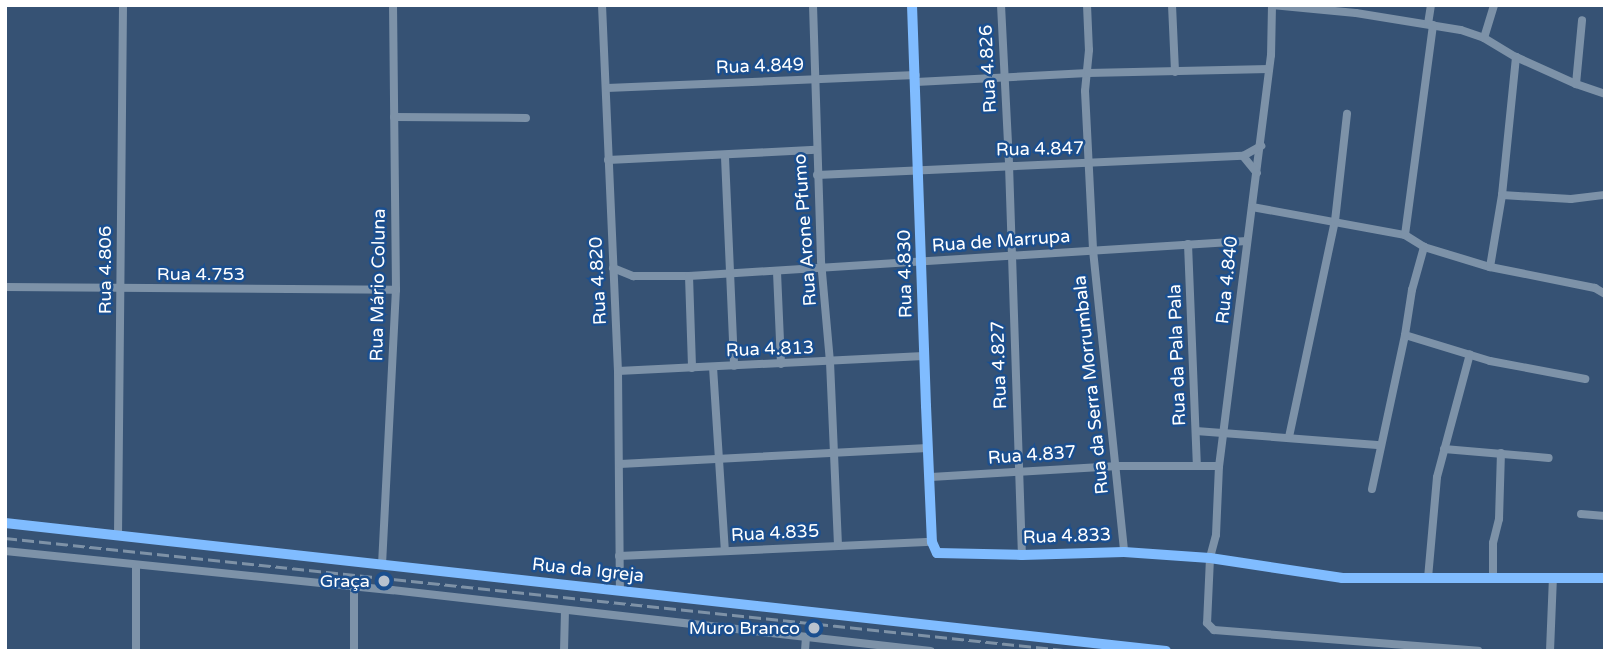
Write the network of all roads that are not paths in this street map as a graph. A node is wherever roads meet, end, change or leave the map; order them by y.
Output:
1 (123, 5) edge
2 (393, 5) edge
3 (603, 5) edge
4 (813, 5) edge
5 (912, 5) edge
6 (1001, 5) edge
7 (1087, 5) edge
8 (1172, 5) edge
9 (1272, 5) edge
10 (1431, 5) edge
11 (1494, 5) edge
12 (1582, 20) dead end
13 (1430, 25) junction
14 (1484, 38) junction
15 (1516, 57) junction
16 (1269, 69) junction
17 (1175, 72) junction
18 (1088, 73) junction
19 (916, 78) junction
20 (1004, 78) junction
21 (814, 79) junction
22 (1576, 84) junction
23 (607, 88) junction
24 (1605, 94) edge
25 (1347, 114) dead end
26 (394, 117) junction
27 (526, 118) dead end
28 (1261, 146) junction
29 (816, 150) junction
30 (1243, 156) junction
31 (725, 157) junction
32 (608, 160) junction
33 (1088, 164) junction
34 (1009, 165) junction
35 (919, 169) junction
36 (1257, 173) junction
37 (817, 175) junction
38 (1502, 195) junction
39 (1605, 195) edge
40 (1252, 207) junction
41 (1335, 221) junction
42 (1405, 235) junction
43 (1247, 241) junction
44 (1188, 244) junction
45 (1424, 247) junction
46 (1093, 250) junction
47 (1011, 256) junction
48 (923, 262) junction
49 (1490, 267) junction
50 (613, 268) junction
51 (823, 270) junction
52 (777, 272) junction
53 (729, 275) junction
54 (633, 276) junction
55 (689, 276) junction
56 (615, 286) junction
57 (5, 287) edge
58 (121, 289) junction
59 (396, 290) junction
60 (1605, 294) edge
61 (1405, 335) junction
62 (1470, 354) junction
63 (924, 356) junction
64 (830, 362) junction
65 (781, 365) junction
66 (734, 366) junction
67 (713, 367) junction
68 (692, 368) junction
69 (618, 371) junction
70 (1585, 379) dead end
71 (1196, 431) junction
72 (1224, 432) junction
73 (1289, 437) junction
74 (1380, 445) junction
75 (928, 449) junction
76 (1444, 449) junction
77 (834, 453) junction
78 (1501, 453) junction
79 (1549, 458) dead end
80 (719, 459) junction
81 (620, 464) junction
82 (1114, 466) junction
83 (1197, 466) junction
84 (1219, 466) junction
85 (1019, 473) junction
86 (931, 477) junction
87 (1372, 489) dead end
88 (1581, 514) dead end
89 (1605, 516) edge
90 (5, 523) edge
91 (118, 536) junction
92 (932, 541) junction
93 (838, 546) junction
94 (5, 551) edge
95 (725, 551) junction
96 (1124, 552) junction
97 (1021, 555) junction
98 (620, 556) junction
99 (1210, 558) junction
100 (382, 565) junction
101 (136, 567) junction
102 (1553, 577) junction
103 (1427, 578) junction
104 (1493, 578) junction
105 (1605, 578) edge
106 (354, 586) junction
107 (620, 591) junction
108 (565, 611) junction
109 (806, 637) junction
110 (136, 651) edge
111 (354, 651) edge
112 (564, 651) edge
113 (805, 651) edge
114 (931, 651) edge
115 (1166, 651) edge
116 (1478, 651) edge
117 (1550, 651) edge

1 - 58 street, Rua 4.806
2 - 26 street, Rua Mário Coluna
3 - 23 street, Rua 4.820
4 - 21 street, Rua Arone Pfumo
5 - 19 street, Rua 4.830
6 - 20 street, Rua 4.826
7 - 18 street, Rua da Serra Morrumbala
8 - 17 street
9 - 13 street
9 - 16 street, Rua 4.840
10 - 13 street
11 - 14 street
12 - 22 street
13 - 14 street
13 - 42 street
14 - 15 street
15 - 22 street
15 - 38 street
16 - 17 street, Rua 4.849
16 - 28 street, Rua 4.840
17 - 18 street, Rua 4.849
18 - 20 street, Rua 4.849
18 - 33 street, Rua da Serra Morrumbala
19 - 20 street, Rua 4.849
19 - 21 street, Rua 4.849
19 - 35 street, Rua 4.830
20 - 34 street, Rua 4.826
21 - 23 street, Rua 4.849
21 - 29 street, Rua Arone Pfumo
22 - 24 street
23 - 32 street, Rua 4.820
25 - 41 street
26 - 27 street
26 - 59 street, Rua Mário Coluna
28 - 30 street, Rua 4.847
28 - 36 street, Rua 4.840
29 - 31 street
29 - 37 street, Rua Arone Pfumo
30 - 33 street, Rua 4.847
30 - 36 street
31 - 32 street
31 - 53 street
32 - 50 street, Rua 4.820
33 - 34 street, Rua 4.847
33 - 46 street, Rua da Serra Morrumbala
34 - 35 street, Rua 4.847
34 - 47 street, Rua 4.826
35 - 37 street, Rua 4.847
35 - 48 street, Rua 4.830
36 - 40 street, Rua 4.840
37 - 51 street, Rua Arone Pfumo
38 - 39 street
38 - 49 street
40 - 41 street
40 - 43 street, Rua 4.840
41 - 42 street
41 - 73 street
42 - 45 street
43 - 44 street, Rua de Marrupa
43 - 72 street, Rua 4.840
44 - 46 street, Rua de Marrupa
44 - 71 street, Rua da Pala Pala
45 - 49 street
45 - 61 street
46 - 47 street, Rua de Marrupa
46 - 82 street, Rua da Serra Morrumbala
47 - 48 street, Rua de Marrupa
47 - 85 street, Rua 4.827
48 - 51 street, Rua de Marrupa
48 - 63 street, Rua 4.830
49 - 60 street
50 - 54 street
50 - 56 street, Rua 4.820
51 - 52 street, Rua de Marrupa
51 - 64 street, Rua Arone Pfumo
52 - 53 street, Rua de Marrupa
52 - 65 street
53 - 55 street, Rua de Marrupa
53 - 66 street
54 - 55 street, Rua de Marrupa
54 - 56 street
55 - 68 street
56 - 69 street, Rua 4.820
57 - 58 street, Rua 4.753
58 - 59 street, Rua 4.753
58 - 91 street, Rua 4.806
59 - 100 street, Rua Mário Coluna
61 - 62 street
61 - 74 street
62 - 70 street
62 - 76 street
63 - 64 street, Rua 4.813
63 - 75 street, Rua 4.830
64 - 65 street, Rua 4.813
64 - 77 street, Rua Arone Pfumo
65 - 66 street, Rua 4.813
66 - 67 street, Rua 4.813
67 - 68 street, Rua 4.813
67 - 80 street
68 - 69 street, Rua 4.813
69 - 81 street, Rua 4.820
71 - 72 street
71 - 83 street, Rua da Pala Pala
72 - 73 street
72 - 84 street, Rua 4.840
73 - 74 street
74 - 87 street
75 - 77 street
75 - 86 street, Rua 4.830
76 - 78 street
76 - 103 street
77 - 80 street
77 - 93 street, Rua Arone Pfumo
78 - 79 street
78 - 104 street
80 - 81 street
80 - 95 street
81 - 98 street, Rua 4.820
82 - 83 street, Rua 4.837
82 - 85 street, Rua 4.837
82 - 96 street, Rua da Serra Morrumbala
83 - 84 street, Rua 4.837
84 - 99 street, Rua 4.840
85 - 86 street, Rua 4.837
85 - 97 street, Rua 4.827
86 - 92 street, Rua 4.830
88 - 89 street
90 - 91 street, Rua da Igreja
91 - 100 street, Rua da Igreja
92 - 93 street, Rua 4.835
92 - 97 street, Rua 4.833
93 - 95 street, Rua 4.835
94 - 101 street
95 - 98 street, Rua 4.835
96 - 97 street, Rua 4.833
96 - 99 street, Rua 4.833
98 - 107 street, Rua 4.820
99 - 103 street, Rua 4.833
99 - 116 street, Rua 4.840
100 - 107 street, Rua da Igreja
101 - 106 street
101 - 110 street
102 - 104 street, Rua 4.833
102 - 105 street, Rua 4.833
102 - 117 street
103 - 104 street, Rua 4.833
106 - 108 street
106 - 111 street
107 - 115 street, Rua da Igreja
108 - 109 street
108 - 112 street
109 - 113 street
109 - 114 street

